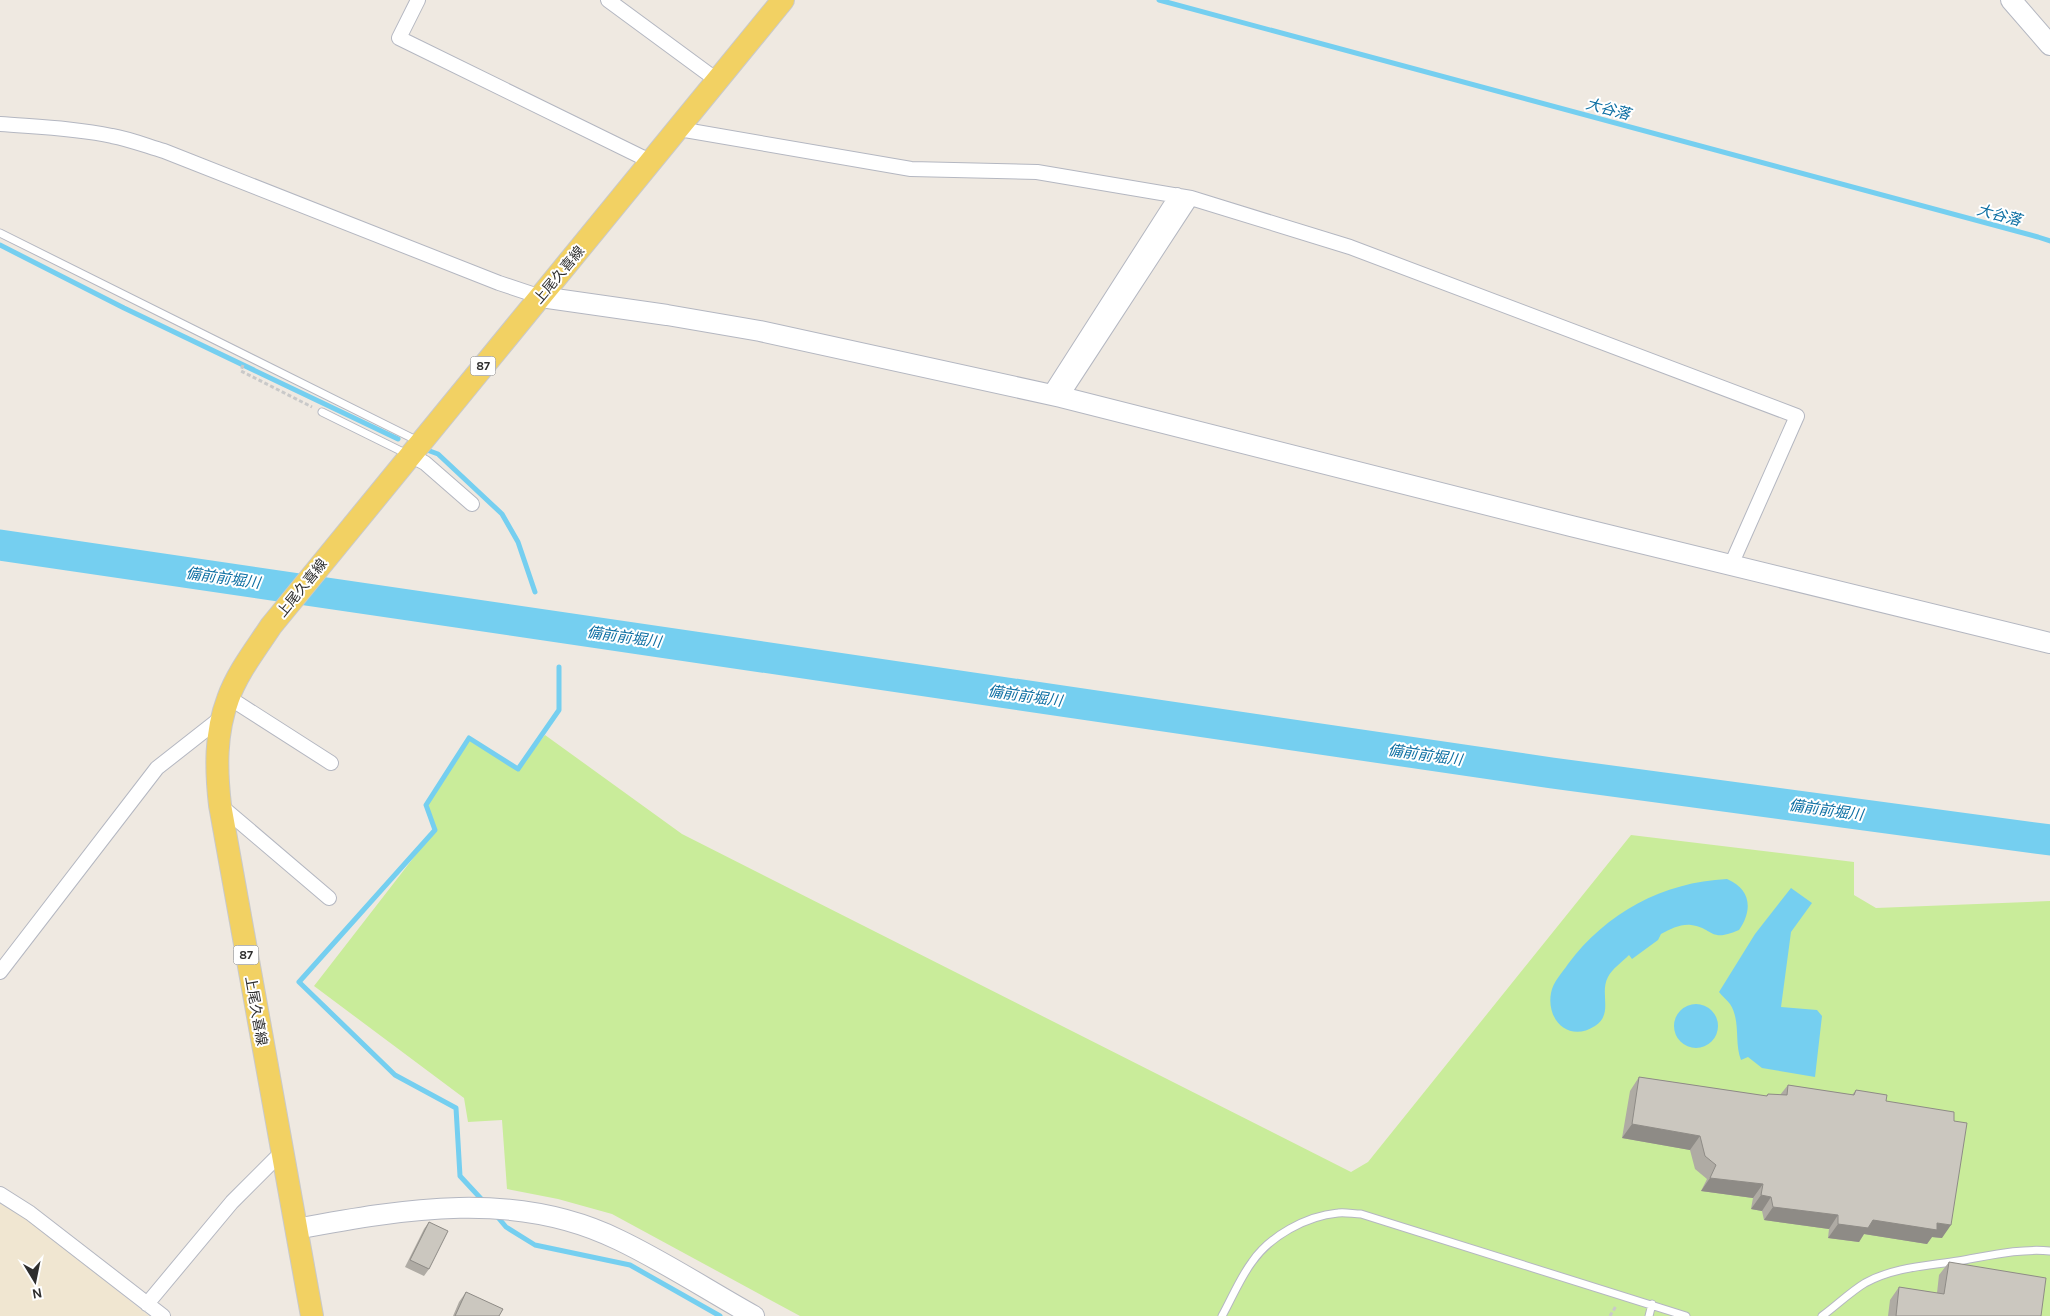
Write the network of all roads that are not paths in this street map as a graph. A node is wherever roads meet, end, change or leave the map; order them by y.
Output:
1 (418, 0) edge
2 (608, 0) edge
3 (783, 0) edge
4 (2011, 0) edge
5 (2050, 45) edge
6 (718, 81) junction
7 (0, 124) edge
8 (680, 129) junction
9 (652, 162) junction
10 (1177, 195) junction
11 (1191, 198) junction
12 (0, 233) edge
13 (541, 297) junction
14 (1055, 396) junction
15 (322, 412) road end
16 (415, 448) junction
17 (472, 504) dead end
18 (1731, 565) junction
19 (2050, 643) edge
20 (225, 707) junction
21 (331, 763) dead end
22 (220, 806) junction
23 (329, 898) dead end
24 (0, 972) edge
25 (282, 1152) junction
26 (0, 1194) edge
27 (296, 1230) junction
28 (2050, 1251) edge
29 (147, 1304) junction
30 (1652, 1304) junction
31 (163, 1316) edge
32 (312, 1316) edge
33 (754, 1316) edge
34 (1222, 1316) edge
35 (1648, 1316) edge
36 (1686, 1316) edge
37 (1822, 1316) edge

1 - 9 street
2 - 6 street
3 - 6 main road, 上尾久喜線 / 87
4 - 5 street
6 - 8 main road, 上尾久喜線 / 87
7 - 13 street
8 - 9 main road, 上尾久喜線 / 87
8 - 10 street
9 - 13 main road, 上尾久喜線 / 87
10 - 11 street
10 - 14 street
11 - 14 street
11 - 18 street
12 - 16 lane
13 - 14 street
13 - 16 main road, 上尾久喜線 / 87
14 - 18 street
15 - 16 lane
16 - 17 street
16 - 20 main road, 上尾久喜線 / 87
18 - 19 street
20 - 21 street
20 - 22 main road, 上尾久喜線 / 87
20 - 24 street
22 - 23 street
22 - 25 main road, 上尾久喜線 / 87
25 - 27 main road, 上尾久喜線 / 87
25 - 29 street
26 - 29 street
27 - 32 main road, 上尾久喜線 / 87
27 - 33 street
28 - 37 lane
29 - 31 street
30 - 34 lane
30 - 35 lane
30 - 36 lane

